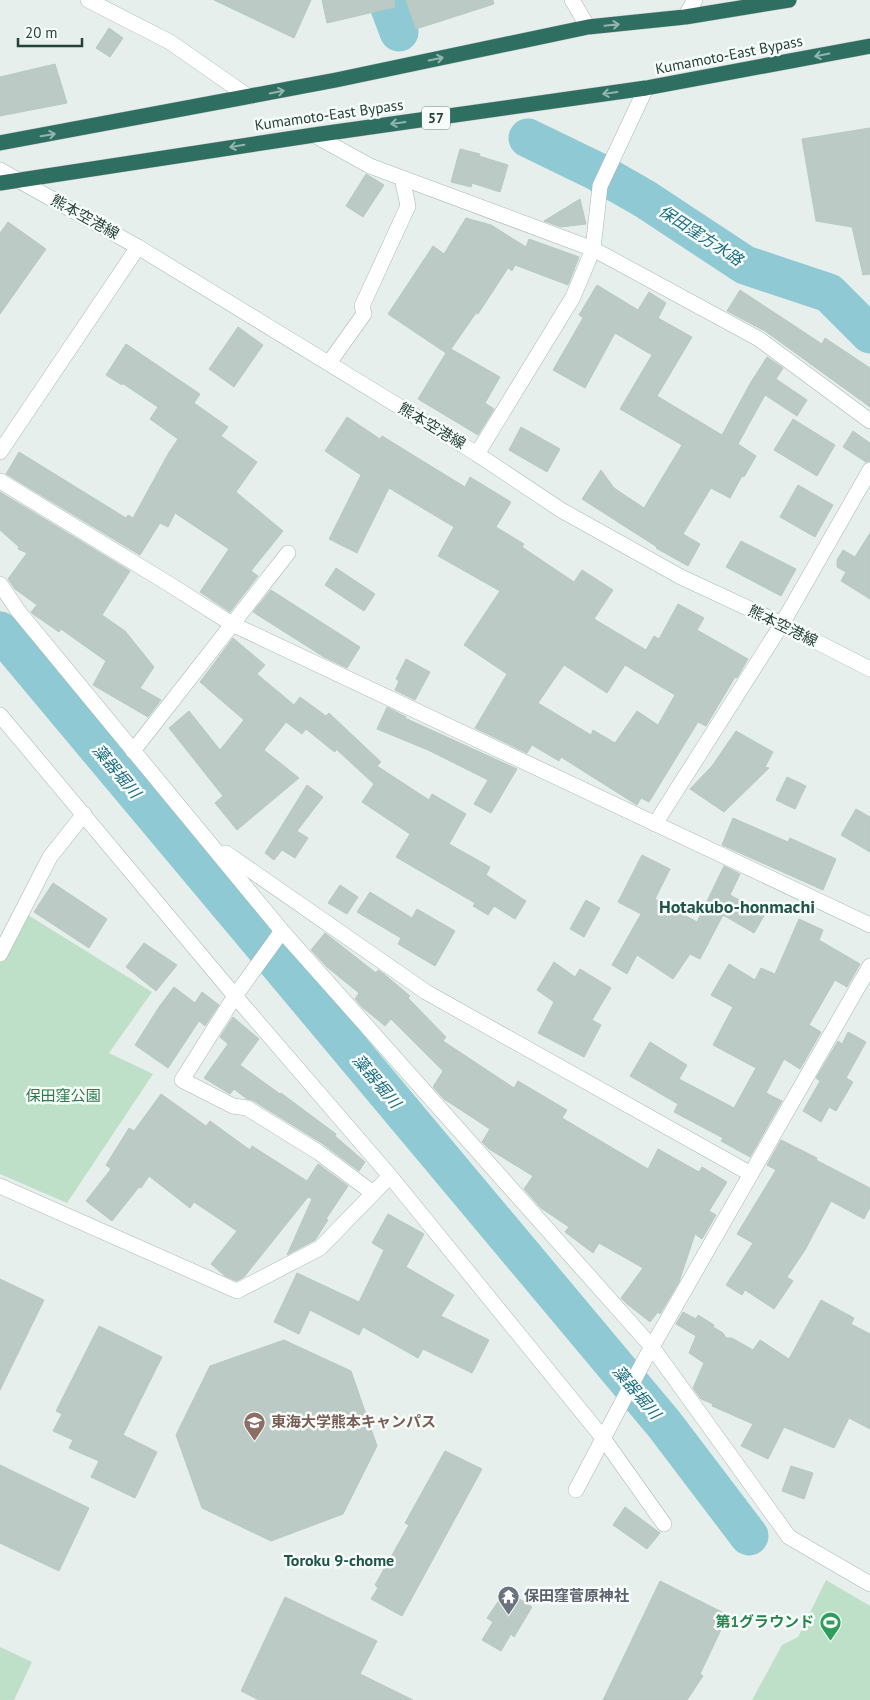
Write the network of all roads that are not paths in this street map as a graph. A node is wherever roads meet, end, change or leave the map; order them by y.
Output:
1 (88, 0) edge
2 (572, 0) edge
3 (695, 0) edge
4 (789, 0) edge
5 (685, 17) junction
6 (588, 27) junction
7 (870, 46) edge
8 (646, 88) junction
9 (249, 97) junction
10 (314, 135) junction
11 (0, 143) edge
12 (0, 170) edge
13 (402, 178) junction
14 (17, 179) junction
15 (0, 183) edge
16 (138, 247) junction
17 (593, 249) junction
18 (329, 363) junction
19 (870, 422) edge
20 (0, 452) edge
21 (476, 454) junction
22 (870, 470) edge
23 (0, 482) edge
24 (288, 553) dead end
25 (0, 584) edge
26 (232, 624) junction
27 (782, 624) junction
28 (870, 670) edge
29 (0, 714) edge
30 (133, 751) junction
31 (84, 814) junction
32 (655, 824) junction
33 (211, 843) junction
34 (870, 925) edge
35 (278, 936) junction
36 (0, 954) edge
37 (870, 966) edge
38 (235, 996) junction
39 (751, 1174) junction
40 (390, 1176) junction
41 (0, 1186) edge
42 (373, 1193) junction
43 (648, 1353) junction
44 (603, 1438) junction
45 (576, 1490) dead end
46 (664, 1524) dead end
47 (870, 1584) edge

1 - 9 street
2 - 6 street
3 - 5 street
4 - 5 highway, Kumamoto-East Bypass
6 -> 5 highway, Kumamoto-East Bypass
9 -> 6 highway, Kumamoto-East Bypass
7 -> 8 highway, Kumamoto-East Bypass / 57
8 -> 10 highway, Kumamoto-East Bypass / 57
8 - 17 street
11 -> 9 highway, Kumamoto-East Bypass
10 - 13 street
10 -> 14 highway, Kumamoto-East Bypass / 57
12 - 14 street, 熊本空港線
13 - 17 street
13 - 18 street
14 - 15 highway, Kumamoto-East Bypass / 57
14 - 16 street, 熊本空港線
16 - 18 street, 熊本空港線
16 - 20 street
17 - 19 street
17 - 21 street
18 - 21 street, 熊本空港線
21 - 27 street, 熊本空港線
22 - 27 street
23 - 26 street
24 - 26 street
25 - 30 street
26 - 30 street
26 - 32 street
27 - 28 street, 熊本空港線
27 - 32 street
29 - 31 street
30 - 33 street
31 - 36 street
31 - 38 street
32 - 34 street
33 - 35 street
33 - 39 street
35 - 38 street
35 - 43 street
37 - 39 street
38 - 40 street
38 - 42 street
39 - 43 street
40 - 42 street
40 - 44 street
41 - 42 street
43 - 44 street
43 - 47 street
44 - 45 street
44 - 46 street

